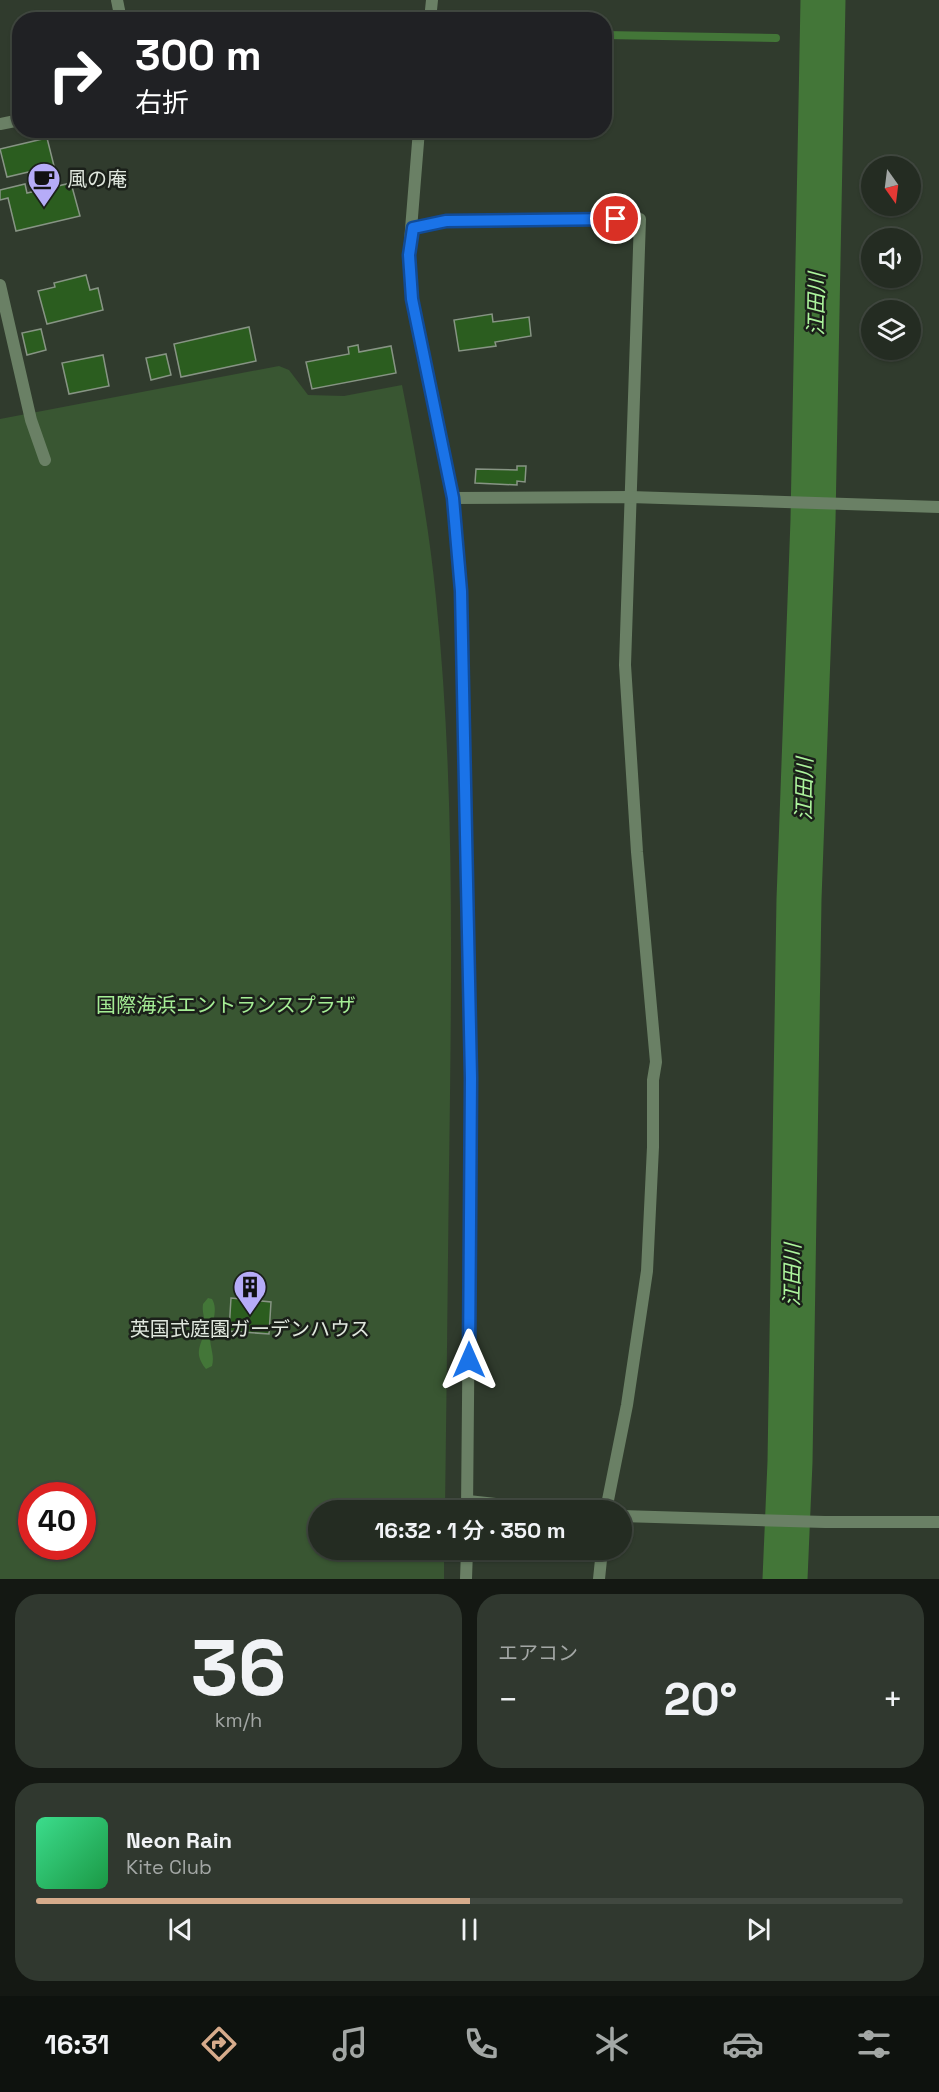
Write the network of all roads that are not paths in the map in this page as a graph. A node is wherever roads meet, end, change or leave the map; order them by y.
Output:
1 (418, 138) edge
2 (413, 228) junction
3 (0, 285) edge
4 (45, 460) dead end
5 (630, 497) junction
6 (453, 498) junction
7 (939, 507) edge
8 (467, 1500) edge
9 (608, 1500) edge
10 (632, 1516) edge
11 (939, 1522) edge
12 (467, 1560) edge
13 (601, 1560) edge
14 (466, 1579) edge
15 (599, 1579) edge

1 - 2 street
2 - 5 street
2 - 6 street
3 - 4 street
5 - 6 street
5 - 7 street
5 - 9 street
6 - 8 street
10 - 11 street
12 - 14 street
13 - 15 street

